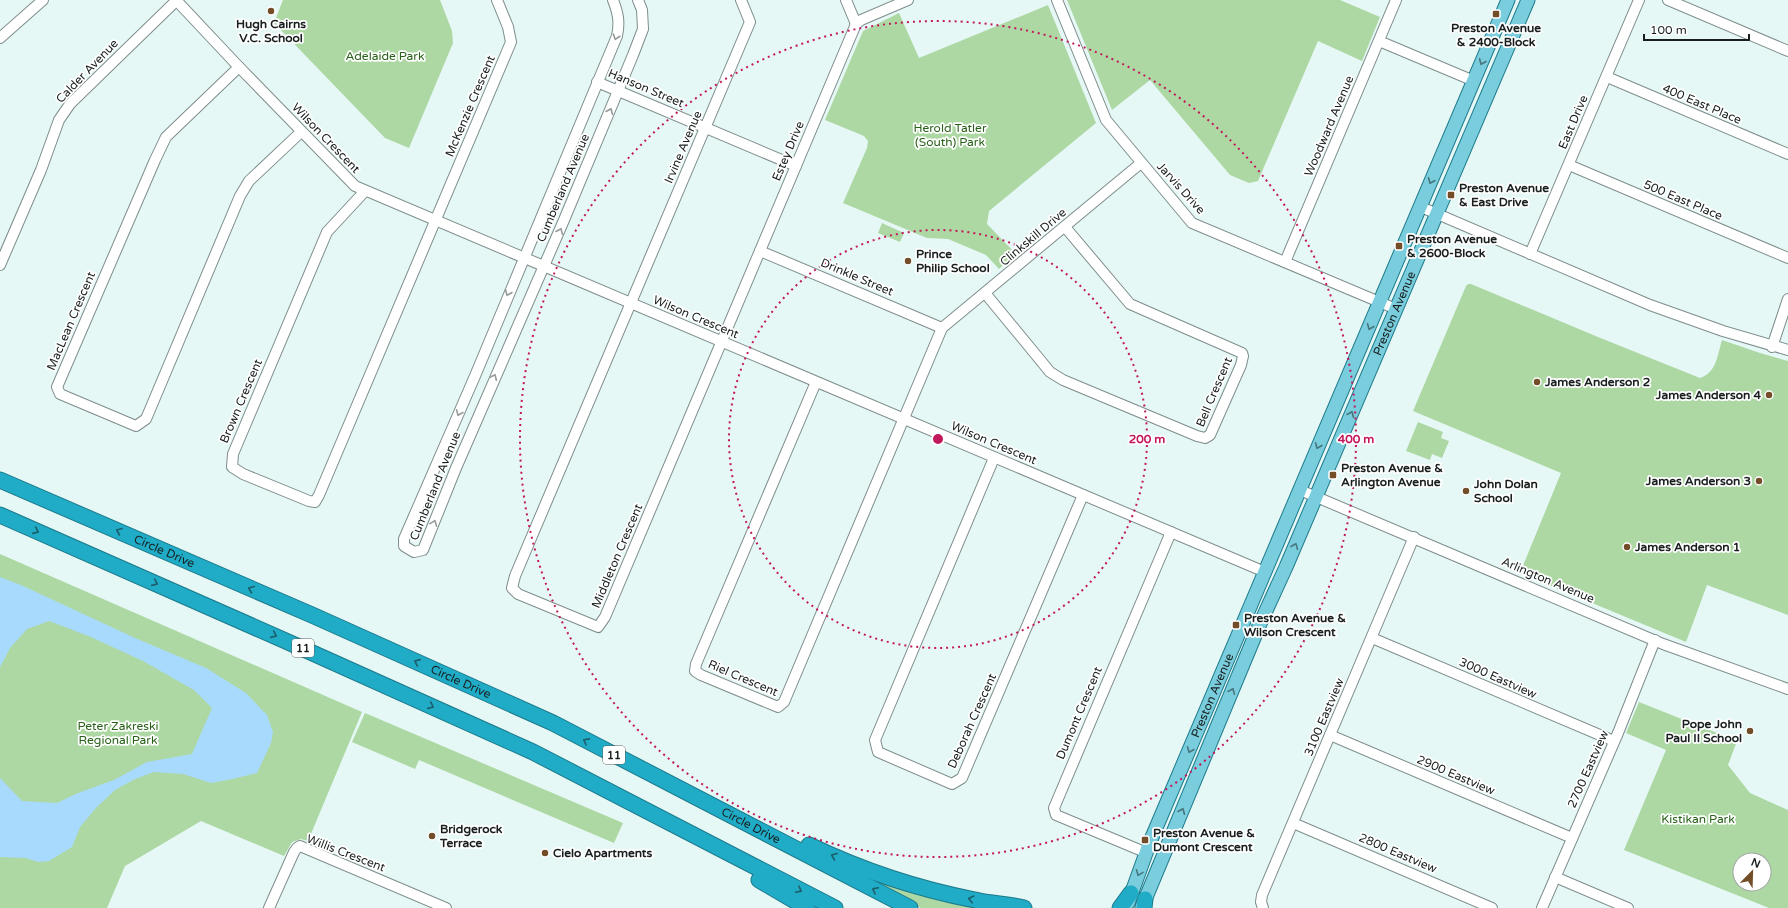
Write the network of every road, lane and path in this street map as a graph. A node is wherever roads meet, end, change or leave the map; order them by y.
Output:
1 (43, 0) edge
2 (176, 0) edge
3 (497, 0) edge
4 (613, 0) edge
5 (638, 0) edge
6 (741, 0) edge
7 (846, 0) edge
8 (908, 0) edge
9 (1057, 0) edge
10 (1396, 0) edge
11 (1508, 0) edge
12 (1528, 0) edge
13 (1639, 0) edge
14 (1668, 0) edge
15 (856, 24) junction
16 (0, 38) edge
17 (1379, 41) junction
18 (1788, 51) edge
19 (239, 67) junction
20 (1606, 77) junction
21 (1474, 81) junction
22 (597, 82) junction
23 (618, 91) junction
24 (705, 127) junction
25 (301, 132) junction
26 (1788, 154) edge
27 (1141, 163) junction
28 (1569, 165) junction
29 (796, 166) junction
30 (365, 191) junction
31 (1420, 207) junction
32 (1437, 214) junction
33 (436, 221) junction
34 (1065, 227) junction
35 (760, 251) junction
36 (1530, 254) junction
37 (523, 257) junction
38 (1788, 258) edge
39 (1285, 262) junction
40 (0, 264) edge
41 (544, 267) junction
42 (985, 293) junction
43 (1788, 299) edge
44 (630, 303) junction
45 (1380, 303) junction
46 (1396, 309) junction
47 (942, 328) junction
48 (721, 342) junction
49 (1772, 347) junction
50 (1788, 350) edge
51 (816, 382) junction
52 (904, 419) junction
53 (994, 458) junction
54 (0, 480) edge
55 (1300, 490) junction
56 (1082, 495) junction
57 (1315, 497) junction
58 (0, 515) edge
59 (1170, 532) junction
60 (1414, 537) junction
61 (1286, 567) junction
62 (1265, 572) junction
63 (1259, 626) junction
64 (1372, 638) junction
65 (1655, 640) junction
66 (1788, 689) edge
67 (1330, 735) junction
68 (1614, 742) junction
69 (613, 755) junction
70 (603, 788) junction
71 (1161, 819) junction
72 (1293, 823) junction
73 (1572, 838) junction
74 (1147, 852) junction
75 (1162, 859) junction
76 (1555, 877) junction
77 (1140, 902) edge
78 (269, 908) edge
79 (446, 908) edge
80 (807, 908) edge
81 (834, 908) edge
82 (910, 908) edge
83 (1024, 908) edge
84 (1120, 908) edge
85 (1126, 908) edge
86 (1263, 908) edge
87 (1492, 908) edge
88 (1542, 908) edge
89 (1628, 908) edge

1 - 16 street
2 - 19 street, Wilson Crescent
2 - 40 street, Calder Avenue
3 - 33 street, McKenzie Crescent
4 -> 22 street, Cumberland Avenue
5 - 23 street, Cumberland Avenue
6 - 24 street, Irvine Avenue
7 - 15 street
8 - 15 street
9 - 27 street, Jarvis Drive
10 - 17 street, Woodward Avenue
11 -> 21 main road, Preston Avenue
12 - 32 main road, Preston Avenue
13 - 20 street, East Drive
14 - 18 street
15 - 29 street, Estey Drive
17 - 21 street
17 - 39 street, Woodward Avenue
19 - 25 street, Wilson Crescent
19 - 25 street, MacLean Crescent
20 - 26 street, 400 East Place
20 - 28 street, East Drive
21 -> 31 main road, Preston Avenue
22 - 23 street, Hanson Street
22 - 37 street, Cumberland Avenue
23 - 24 street, Hanson Street
41 -> 23 street, Cumberland Avenue
24 - 29 street, Hanson Street
24 - 44 street, Irvine Avenue
25 - 30 street, Wilson Crescent
27 - 34 street, Clinkskill Drive
27 - 39 street, Jarvis Drive
28 - 36 street, East Drive
28 - 38 street, 500 East Place
29 - 35 street, Estey Drive
30 - 33 street, Wilson Crescent
30 - 33 street, Brown Crescent
31 - 32 street
31 - 45 main road, Preston Avenue
32 - 36 street
32 - 46 main road, Preston Avenue
33 - 37 street, Wilson Crescent
34 - 42 street, Clinkskill Drive
34 - 42 street, Bell Crescent
35 - 47 street, Drinkle Street
35 - 48 street, Estey Drive
36 - 49 street
37 - 41 street, Wilson Crescent
37 -> 41 street, Cumberland Avenue
39 - 45 street, Jarvis Drive
41 - 44 street, Wilson Crescent
42 - 47 street, Clinkskill Drive
43 - 49 street
44 - 48 street, Wilson Crescent
44 - 48 street, Middleton Crescent
45 - 46 street, Jarvis Drive
45 -> 55 main road, Preston Avenue
57 -> 46 main road, Preston Avenue
47 - 52 street, Clinkskill Drive
48 - 51 street, Wilson Crescent
49 - 50 street
51 - 52 street, Wilson Crescent
51 - 52 street, Riel Crescent
52 - 53 street, Wilson Crescent
53 - 56 street, Wilson Crescent
53 - 56 street, Deborah Crescent
69 -> 54 highway, Circle Drive / 11
55 - 57 street, Arlington Avenue
55 - 62 main road, Preston Avenue
56 - 59 street, Wilson Crescent
57 - 60 street, Arlington Avenue
61 -> 57 main road, Preston Avenue
58 -> 70 highway, 11
59 - 62 street, Wilson Crescent
59 - 74 street, Dumont Crescent
60 - 64 street, 3100 Eastview
60 - 65 street, Arlington Avenue
61 - 62 main road
61 - 63 main road, Preston Avenue
62 - 63 main road, Preston Avenue
62 -> 71 main road, Preston Avenue
75 -> 63 main road, Preston Avenue
64 - 67 street, 3100 Eastview
64 - 68 street, 3000 Eastview
65 - 66 street, Arlington Avenue
65 - 68 street, 2700 Eastview
67 - 72 street, 3100 Eastview
67 - 73 street, 2900 Eastview
68 - 73 street, 2700 Eastview
82 -> 69 highway, Circle Drive / 11
83 -> 69 highway
70 - 80 highway
70 -> 81 highway, 11
71 - 74 main road, Preston Avenue
71 - 75 main road, Preston Avenue
72 - 86 street, 3100 Eastview
72 - 87 street, 2800 Eastview
73 - 76 street, 2700 Eastview
74 -> 77 main road, Preston Avenue
75 - 77 main road, Preston Avenue
76 - 88 street, 2700 Eastview
76 - 89 street
77 - 84 highway
77 - 85 main road, Preston Avenue
78 - 79 street, Willis Crescent

